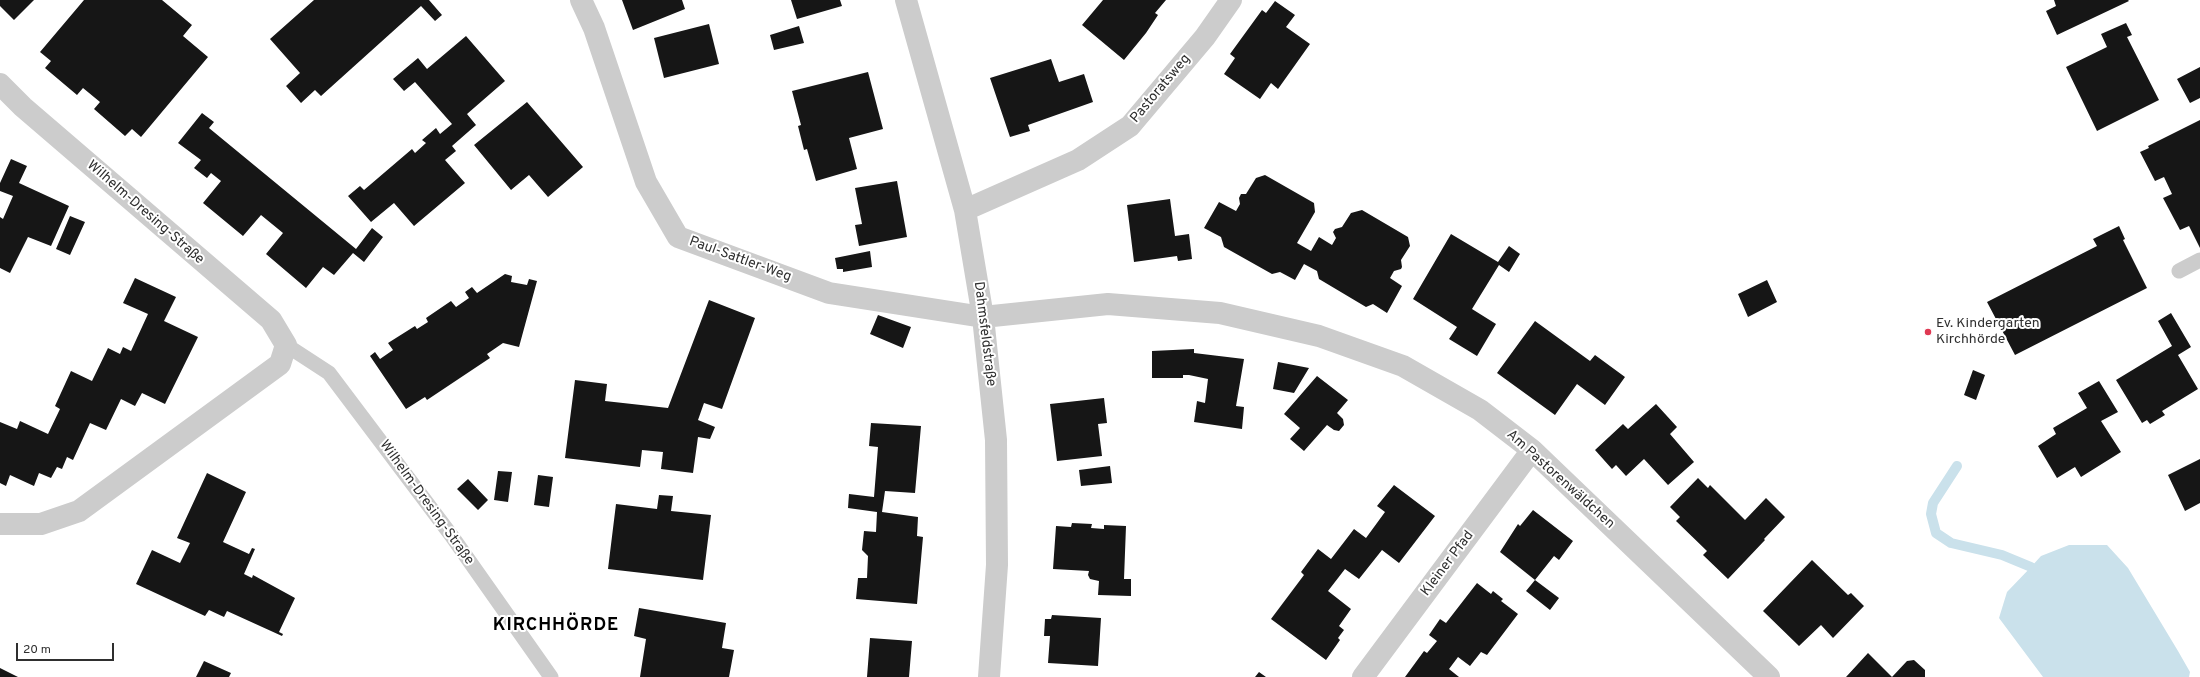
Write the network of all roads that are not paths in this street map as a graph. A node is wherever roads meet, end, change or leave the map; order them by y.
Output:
1 (581, 0) edge
2 (906, 0) edge
3 (1231, 0) edge
4 (0, 84) edge
5 (965, 210) junction
6 (2200, 260) edge
7 (2179, 271) dead end
8 (983, 317) junction
9 (286, 346) junction
10 (1532, 450) junction
11 (1, 526) edge
12 (551, 677) edge
13 (989, 677) edge
14 (1363, 677) edge
15 (1769, 677) edge

1 - 8 street, Paul-Sattler-Weg
2 - 5 street, Dahmsfeldstraße
3 - 5 street, Pastoratsweg
4 - 9 street, Wilhelm-Dresing-Straße
5 - 8 street, Dahmsfeldstraße
6 - 7 lane
8 - 10 street, Am Pastorenwäldchen
8 - 13 street, Dahmsfeldstraße
9 - 11 street
9 - 12 lane, Wilhelm-Dresing-Straße
10 - 14 street, Kleiner Pfad
10 - 15 street, Am Pastorenwäldchen

